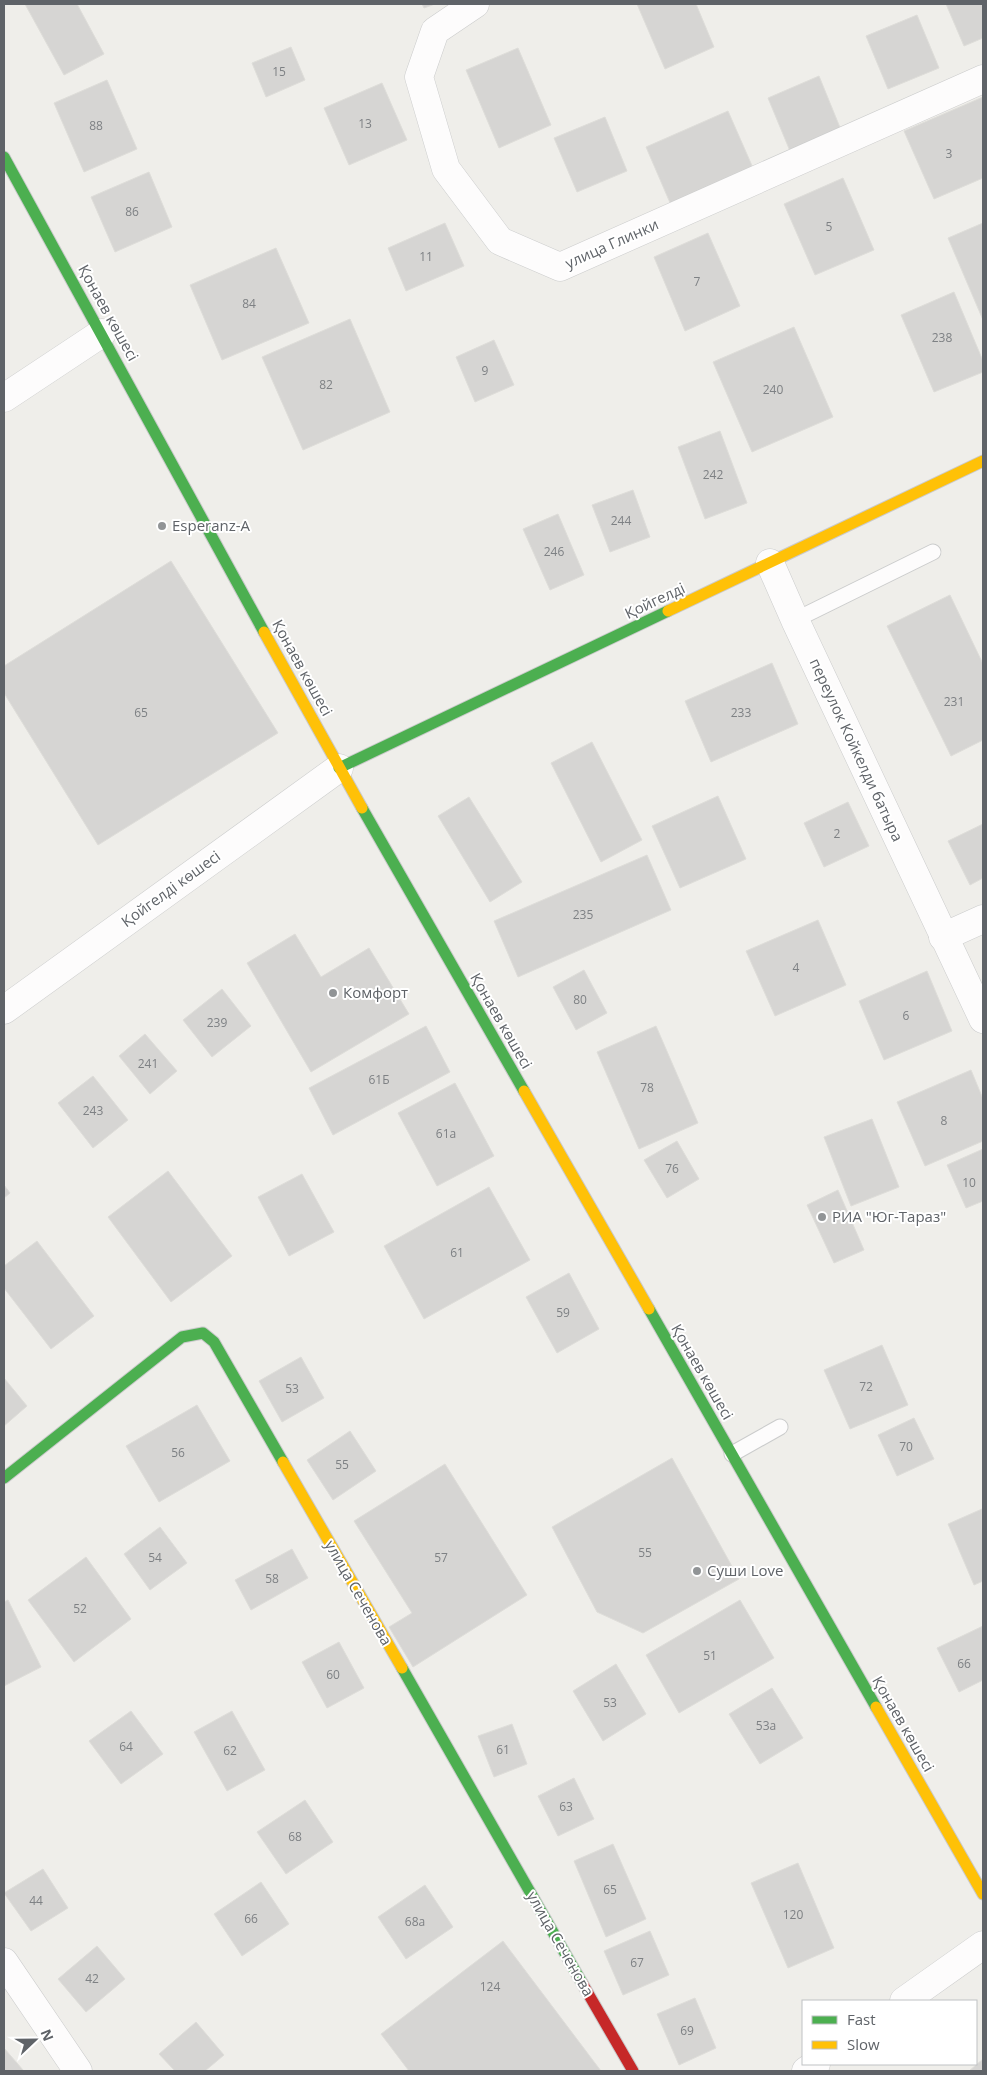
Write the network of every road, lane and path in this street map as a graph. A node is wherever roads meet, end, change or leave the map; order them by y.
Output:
1 (475, 4) edge
2 (983, 79) edge
3 (4, 157) edge
4 (102, 333) junction
5 (4, 398) edge
6 (983, 460) edge
7 (933, 552) dead end
8 (770, 563) junction
9 (795, 620) junction
10 (339, 768) junction
11 (983, 919) edge
12 (944, 937) junction
13 (4, 1010) edge
14 (983, 1019) edge
15 (780, 1427) dead end
16 (732, 1454) junction
17 (4, 1478) edge
18 (983, 1894) edge
19 (983, 1945) edge
20 (4, 1962) edge
21 (905, 2000) edge
22 (78, 2071) edge
23 (633, 2071) edge

1 - 2 street, улица Глинки
3 - 4 main road, Қонаев көшесі
4 - 5 street
4 - 10 main road, Қонаев көшесі
6 - 8 main road, Қойгелді
7 - 9 lane
8 - 9 street, переулок Койкелди батыра
8 - 10 main road, Қойгелді
9 - 12 street, переулок Койкелди батыра
10 - 13 street, Қойгелді көшесі
10 - 16 main road, Қонаев көшесі
11 - 12 street
12 - 14 street, переулок Койкелди батыра
15 - 16 lane
16 - 18 main road, Қонаев көшесі
17 - 23 main road, улица Сеченова
19 - 21 street
20 - 22 street

